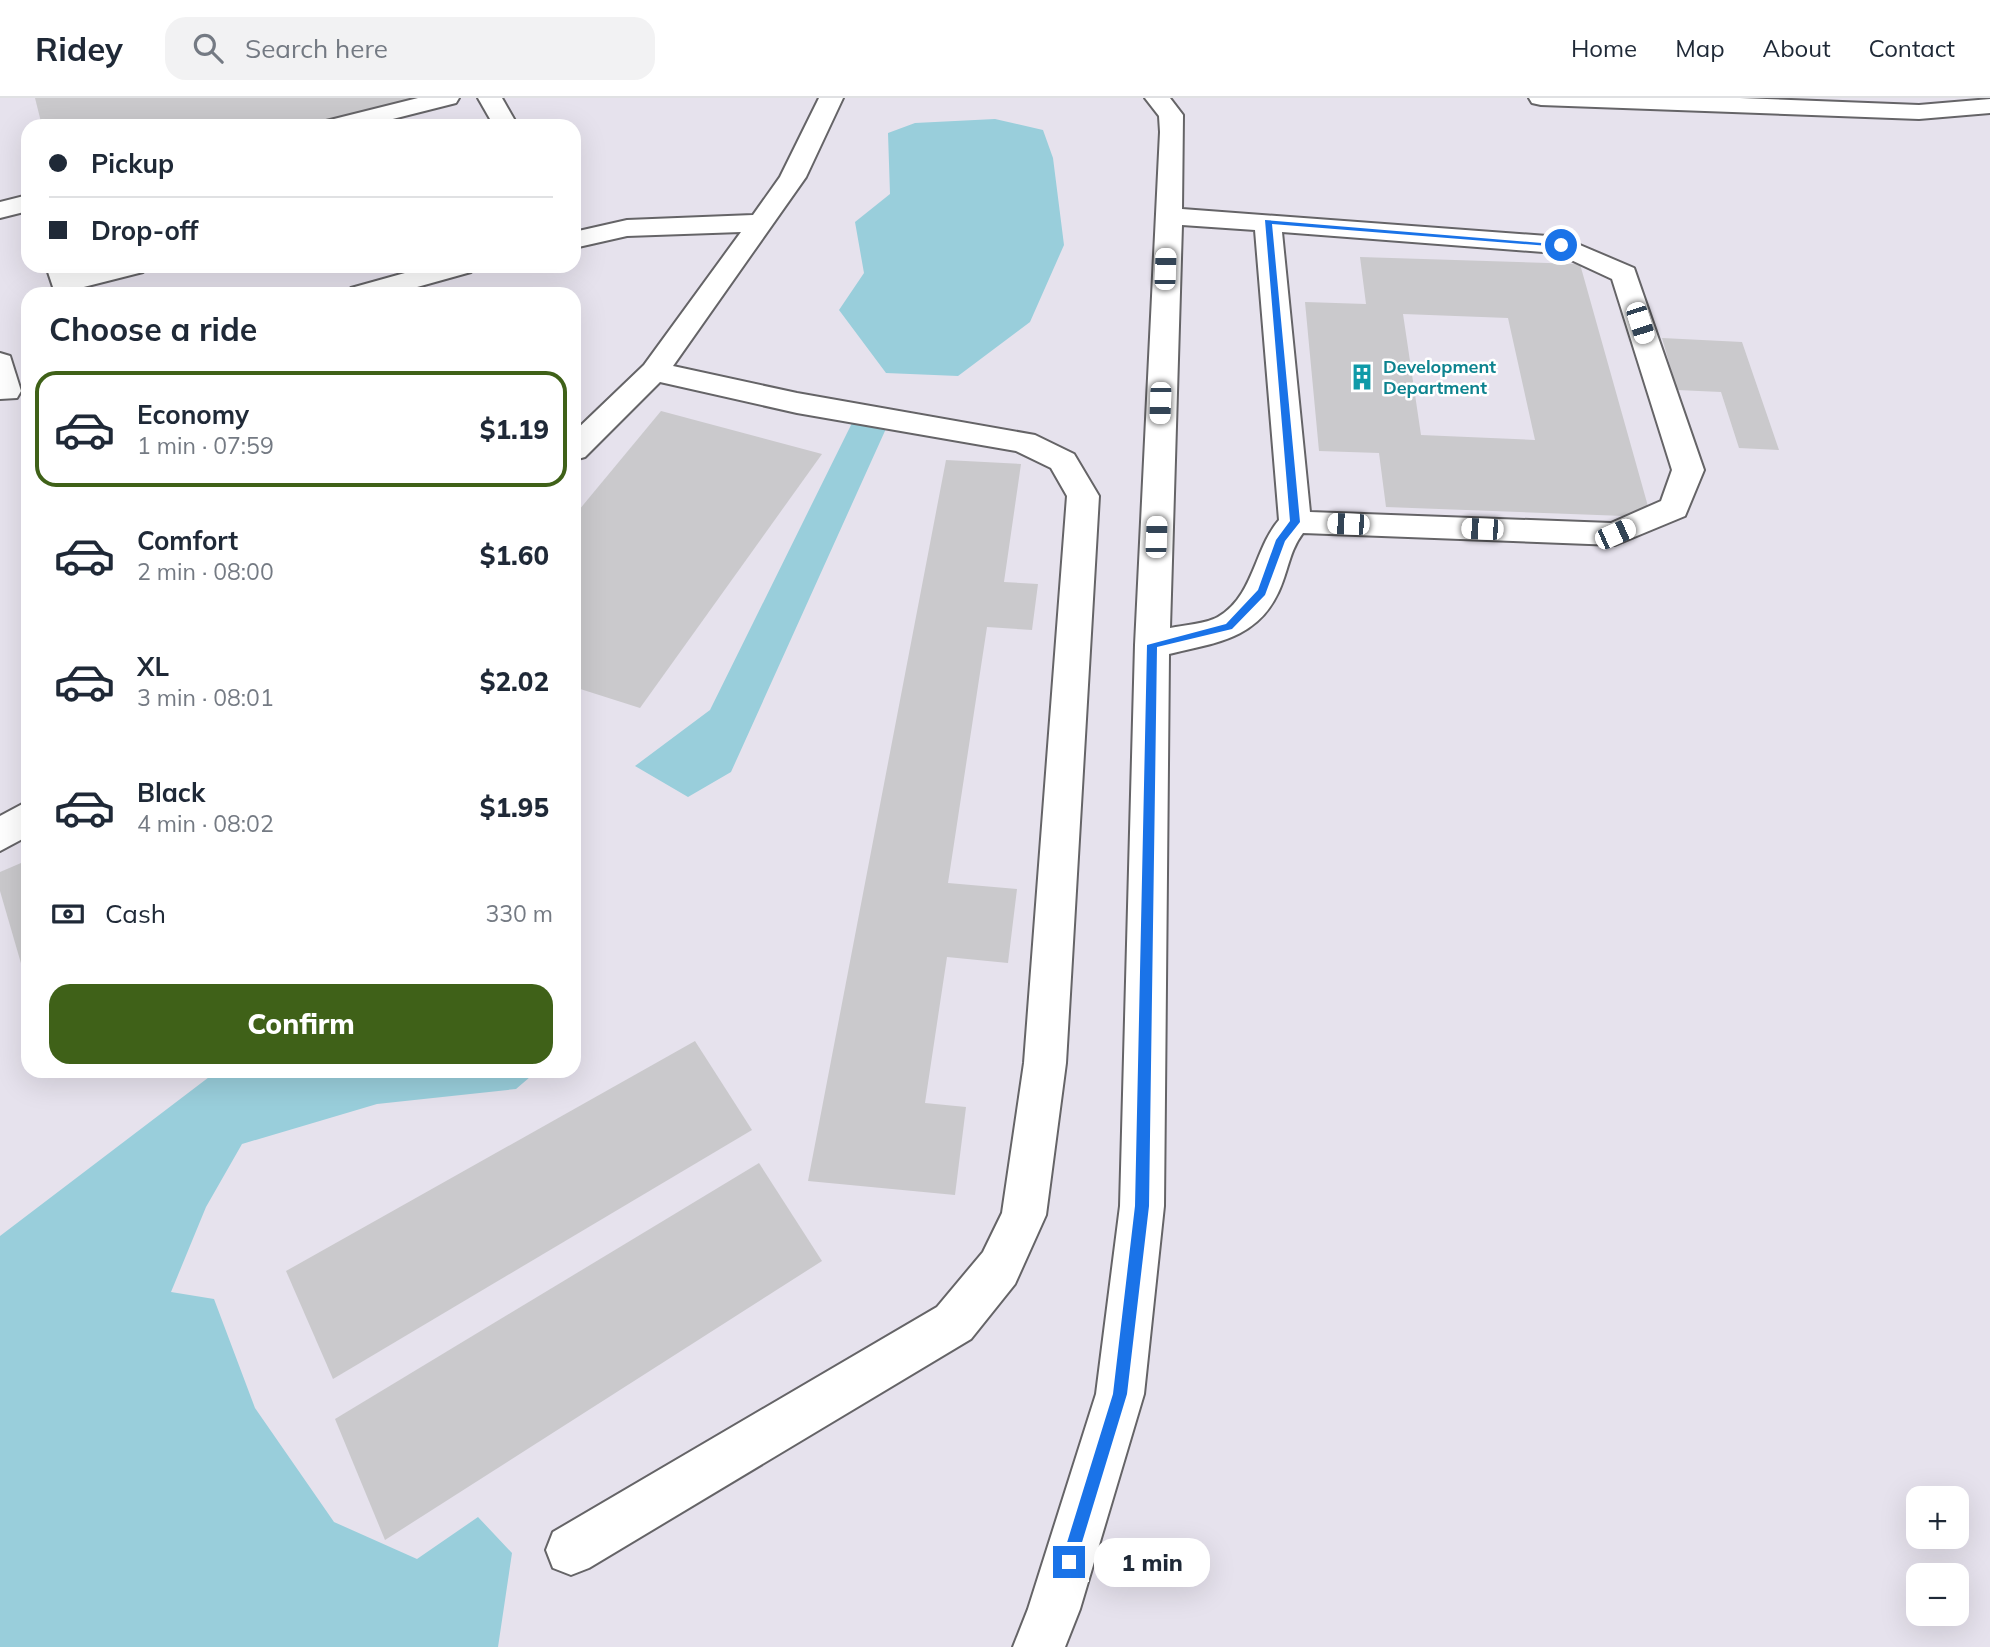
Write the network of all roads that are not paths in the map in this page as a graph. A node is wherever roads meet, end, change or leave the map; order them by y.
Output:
1 (447, 98) edge
2 (490, 98) edge
3 (831, 98) edge
4 (1157, 98) edge
5 (1541, 98) edge
6 (1921, 105) edge
7 (1990, 106) edge
8 (363, 119) edge
9 (499, 119) edge
10 (21, 205) edge
11 (0, 210) edge
12 (1167, 216) junction
13 (1268, 222) junction
14 (761, 223) junction
15 (581, 238) edge
16 (62, 273) edge
17 (106, 273) edge
18 (436, 273) edge
19 (386, 287) edge
20 (0, 362) edge
21 (654, 371) junction
22 (11, 390) edge
23 (581, 443) edge
24 (1295, 522) junction
25 (1152, 645) junction
26 (21, 821) edge
27 (0, 836) edge
28 (571, 1550) dead end
29 (1039, 1647) edge

1 - 8 street
2 - 9 street
3 - 14 street
4 - 12 street
5 - 6 street
6 - 7 street
10 - 11 street
12 - 13 street
12 - 25 street
13 - 24 street
13 - 24 street
14 - 15 street
14 - 21 street
16 - 17 street
18 - 19 street
20 - 22 street
21 - 23 street
21 - 28 street
24 - 25 street
25 - 29 street
26 - 27 street

